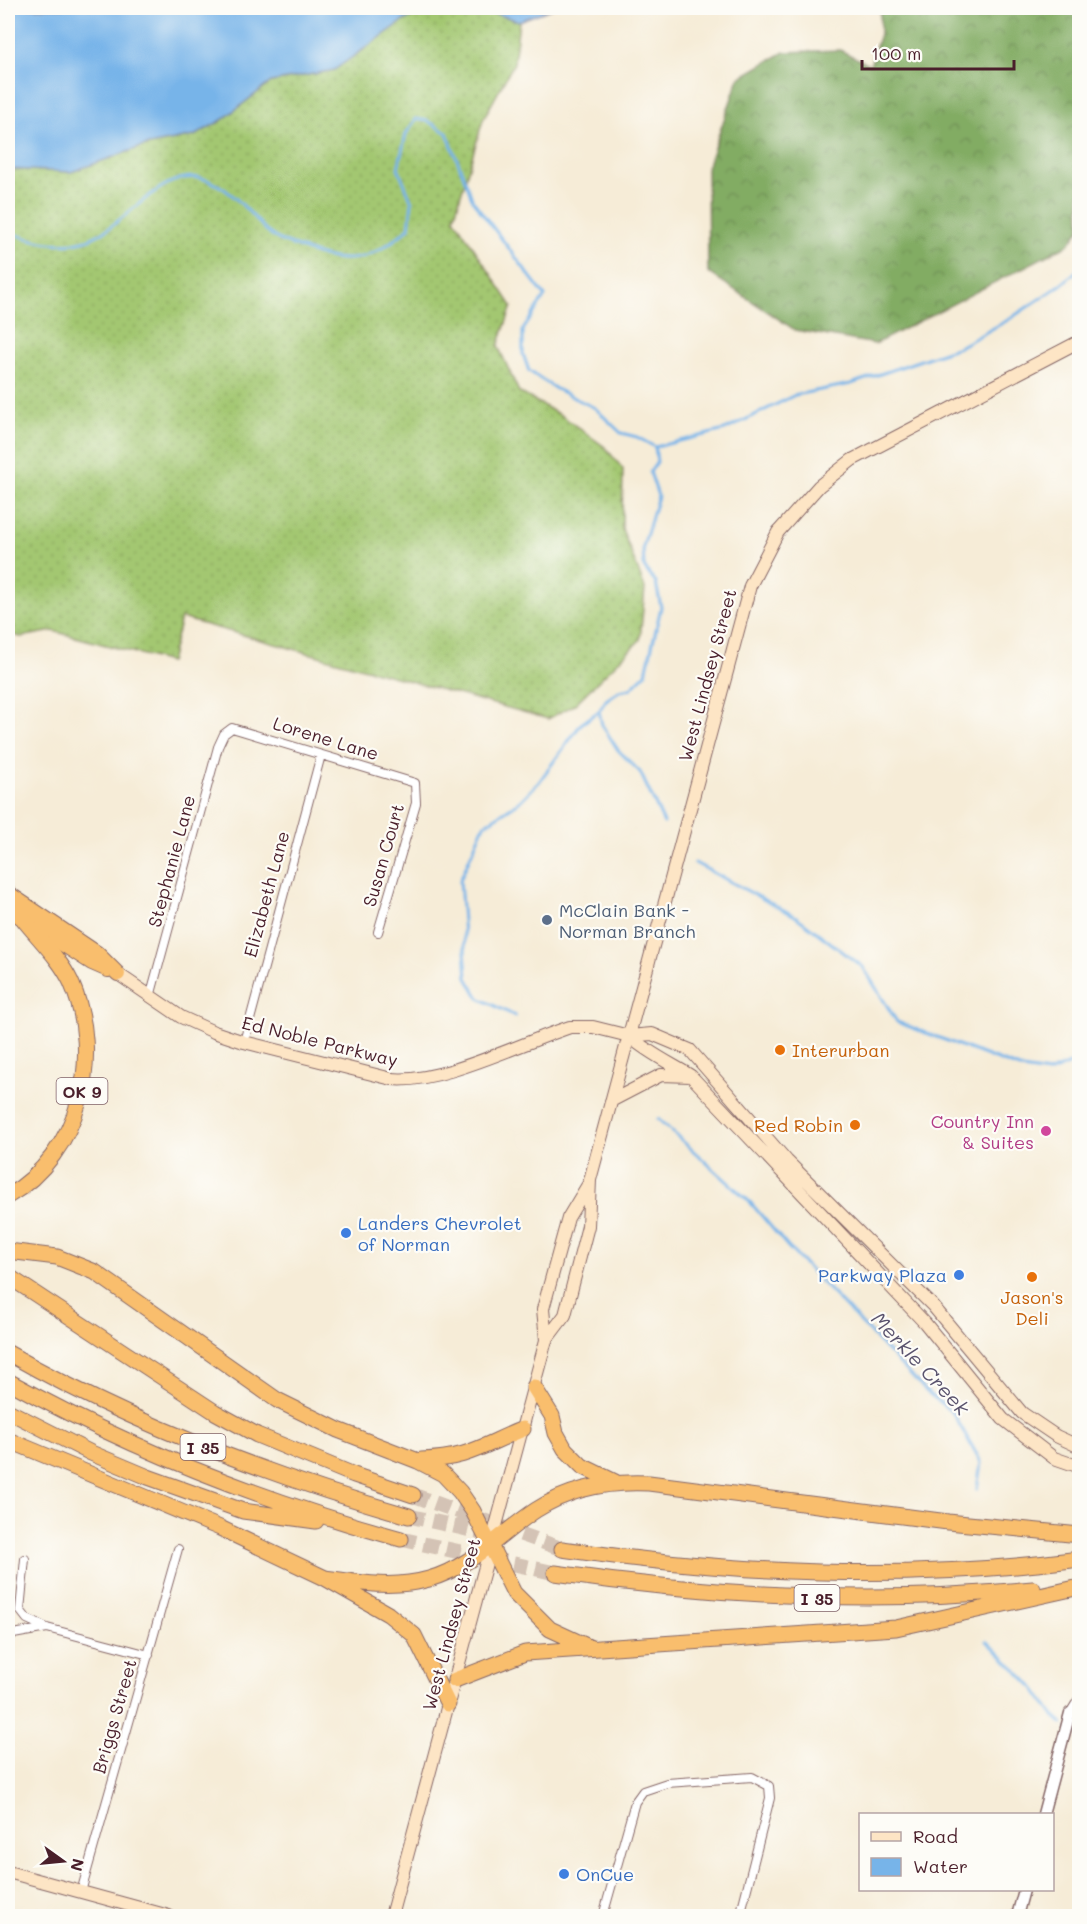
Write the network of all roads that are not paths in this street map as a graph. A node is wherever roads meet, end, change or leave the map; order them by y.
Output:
1 (1080, 340) edge
2 (224, 734) joint
3 (321, 755) junction
4 (418, 787) joint
5 (8, 893) edge
6 (8, 909) edge
7 (24, 920) junction
8 (378, 932) dead end
9 (118, 974) junction
10 (150, 997) junction
11 (629, 1036) junction
12 (244, 1042) junction
13 (691, 1076) junction
14 (611, 1101) junction
15 (590, 1180) junction
16 (8, 1196) edge
17 (8, 1251) edge
18 (8, 1276) edge
19 (546, 1340) junction
20 (8, 1353) edge
21 (8, 1381) edge
22 (534, 1387) junction
23 (8, 1411) edge
24 (523, 1429) junction
25 (8, 1440) edge
26 (1080, 1447) edge
27 (418, 1461) junction
28 (1080, 1467) edge
29 (615, 1482) junction
30 (413, 1495) tunnel mouth
31 (409, 1516) tunnel mouth
32 (352, 1526) junction
33 (1080, 1534) edge
34 (401, 1539) tunnel mouth
35 (491, 1546) junction
36 (178, 1549) dead end
37 (562, 1549) tunnel mouth
38 (25, 1559) dead end
39 (1080, 1559) edge
40 (555, 1573) tunnel mouth
41 (325, 1578) junction
42 (1080, 1585) edge
43 (47, 1628) junction
44 (8, 1635) edge
45 (591, 1648) junction
46 (149, 1655) junction
47 (455, 1680) junction
48 (1080, 1697) edge
49 (448, 1704) junction
50 (1070, 1713) joint
51 (1044, 1813) edge
52 (8, 1872) edge
53 (1024, 1891) edge
54 (81, 1892) junction
55 (169, 1917) edge
56 (391, 1917) edge
57 (603, 1917) edge
58 (740, 1917) edge
59 (1017, 1917) edge

1 - 11 main road, West Lindsey Street
2 - 3 street, Lorene Lane
2 - 10 street, Stephanie Lane
3 - 4 street, Lorene Lane
3 - 12 street, Elizabeth Lane
4 - 8 street, Susan Court
5 - 9 highway
6 - 7 highway, OK 9
7 - 9 highway
7 - 16 highway, OK 9
9 - 10 main road, Ed Noble Parkway
10 - 12 main road, Ed Noble Parkway
11 - 12 main road, Ed Noble Parkway
11 - 13 main road, Ed Noble Parkway
11 - 14 main road, West Lindsey Street
11 - 26 main road, Ed Noble Parkway
13 - 14 main road
13 - 28 main road, Ed Noble Parkway
14 - 15 main road, West Lindsey Street
15 - 19 main road, West Lindsey Street
15 - 19 main road, West Lindsey Street
17 - 27 highway
18 - 30 highway
19 - 22 main road, West Lindsey Street
20 - 31 highway, I 35
21 - 32 highway, I 35
22 - 24 main road, West Lindsey Street
22 - 29 highway
23 - 32 highway
24 - 27 highway
24 - 35 main road, West Lindsey Street
25 - 41 highway
27 - 35 highway
29 - 33 highway
29 - 35 highway
32 - 34 highway, I 35
35 - 41 highway
35 - 45 highway
35 - 47 main road, West Lindsey Street
36 - 46 street, Briggs Street
37 - 39 highway, I 35
38 - 43 street
40 - 42 highway, I 35
41 - 49 highway
42 - 45 highway
43 - 44 street
43 - 46 street
45 - 47 highway
46 - 54 street, Briggs Street
47 - 49 main road, West Lindsey Street
48 - 50 street
49 - 56 main road, West Lindsey Street
50 - 51 street
52 - 54 main road
53 - 59 street
54 - 55 main road
57 - 58 street

